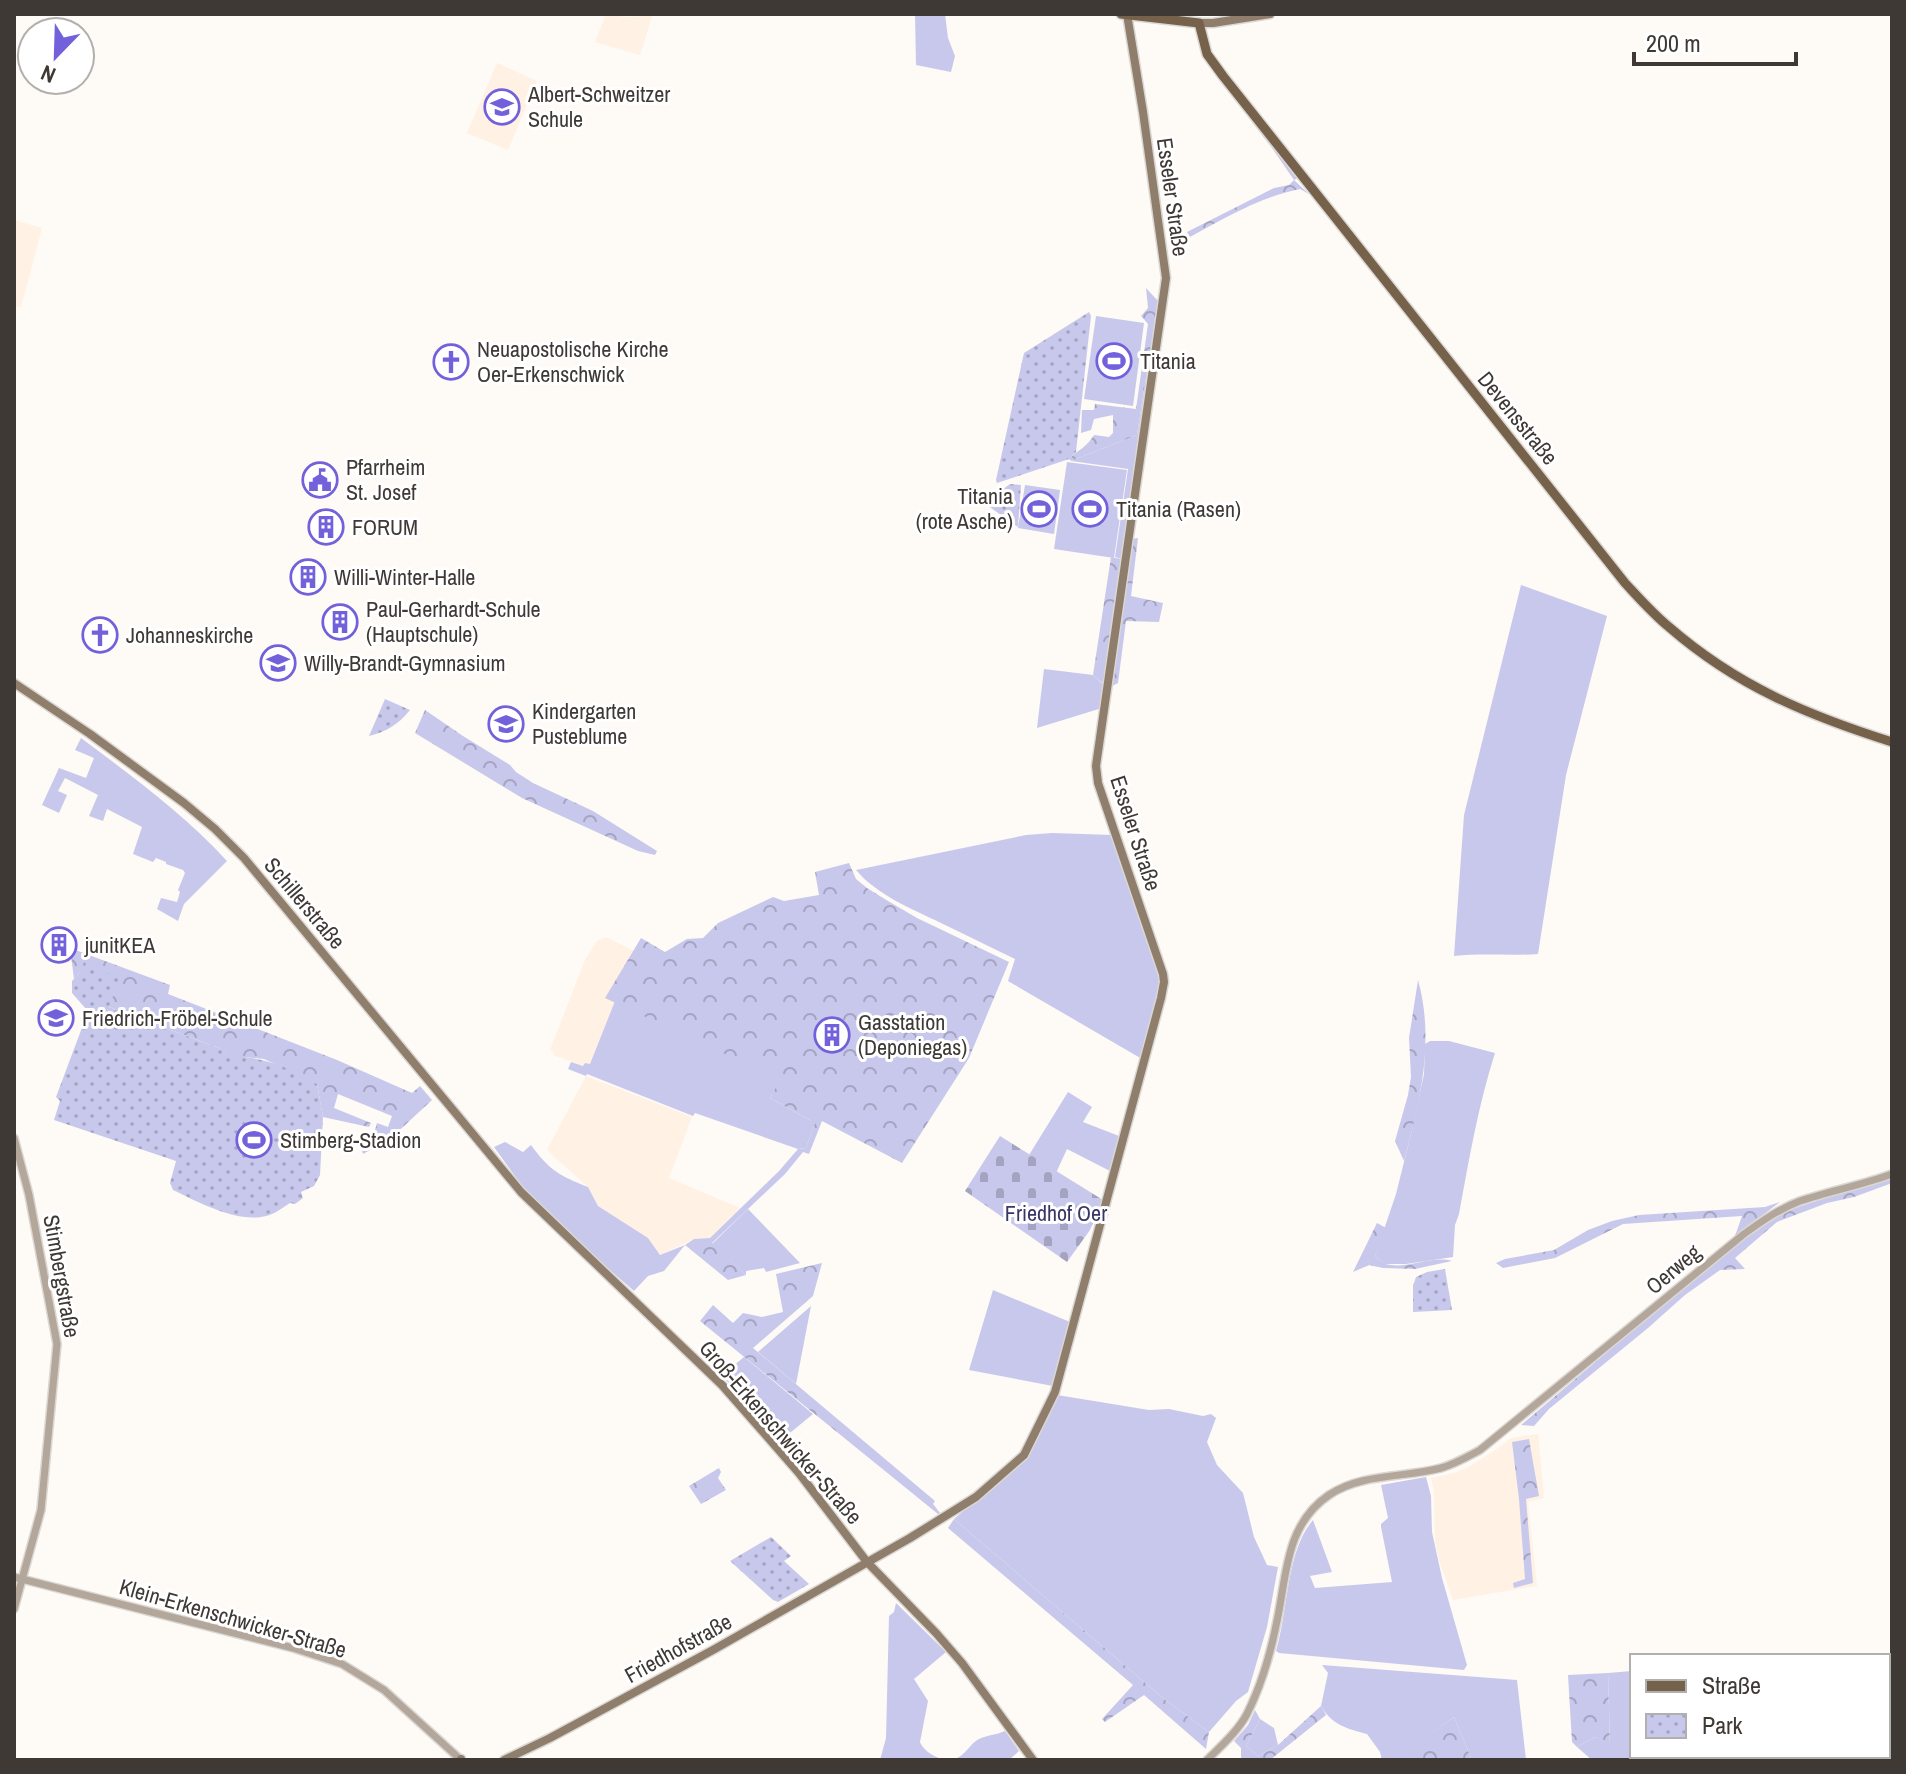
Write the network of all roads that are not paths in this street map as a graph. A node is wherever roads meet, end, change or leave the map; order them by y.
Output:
1 (1125, 14) edge
2 (1270, 14) edge
3 (1199, 23) junction
4 (14, 681) edge
5 (1892, 742) edge
6 (14, 1138) edge
7 (482, 1146) joint
8 (1892, 1174) edge
9 (867, 1562) junction
10 (14, 1577) edge
11 (23, 1579) junction
12 (14, 1609) edge
13 (461, 1760) edge
14 (504, 1760) edge
15 (1033, 1760) edge
16 (1207, 1760) edge

1 - 3 main road
1 - 9 main road, Esseler Straße
2 - 3 main road
3 - 5 main road, Devensstraße
4 - 7 main road, Schillerstraße
6 - 11 street, Stimbergstraße
7 - 9 main road, Groß-Erkenschwicker-Straße
8 - 16 street, Oerweg
9 - 14 main road, Friedhofstraße
9 - 15 main road, Groß-Erkenschwicker-Straße
10 - 11 street, Klein-Erkenschwicker-Straße
11 - 12 street, Stimbergstraße
11 - 13 street, Klein-Erkenschwicker-Straße

